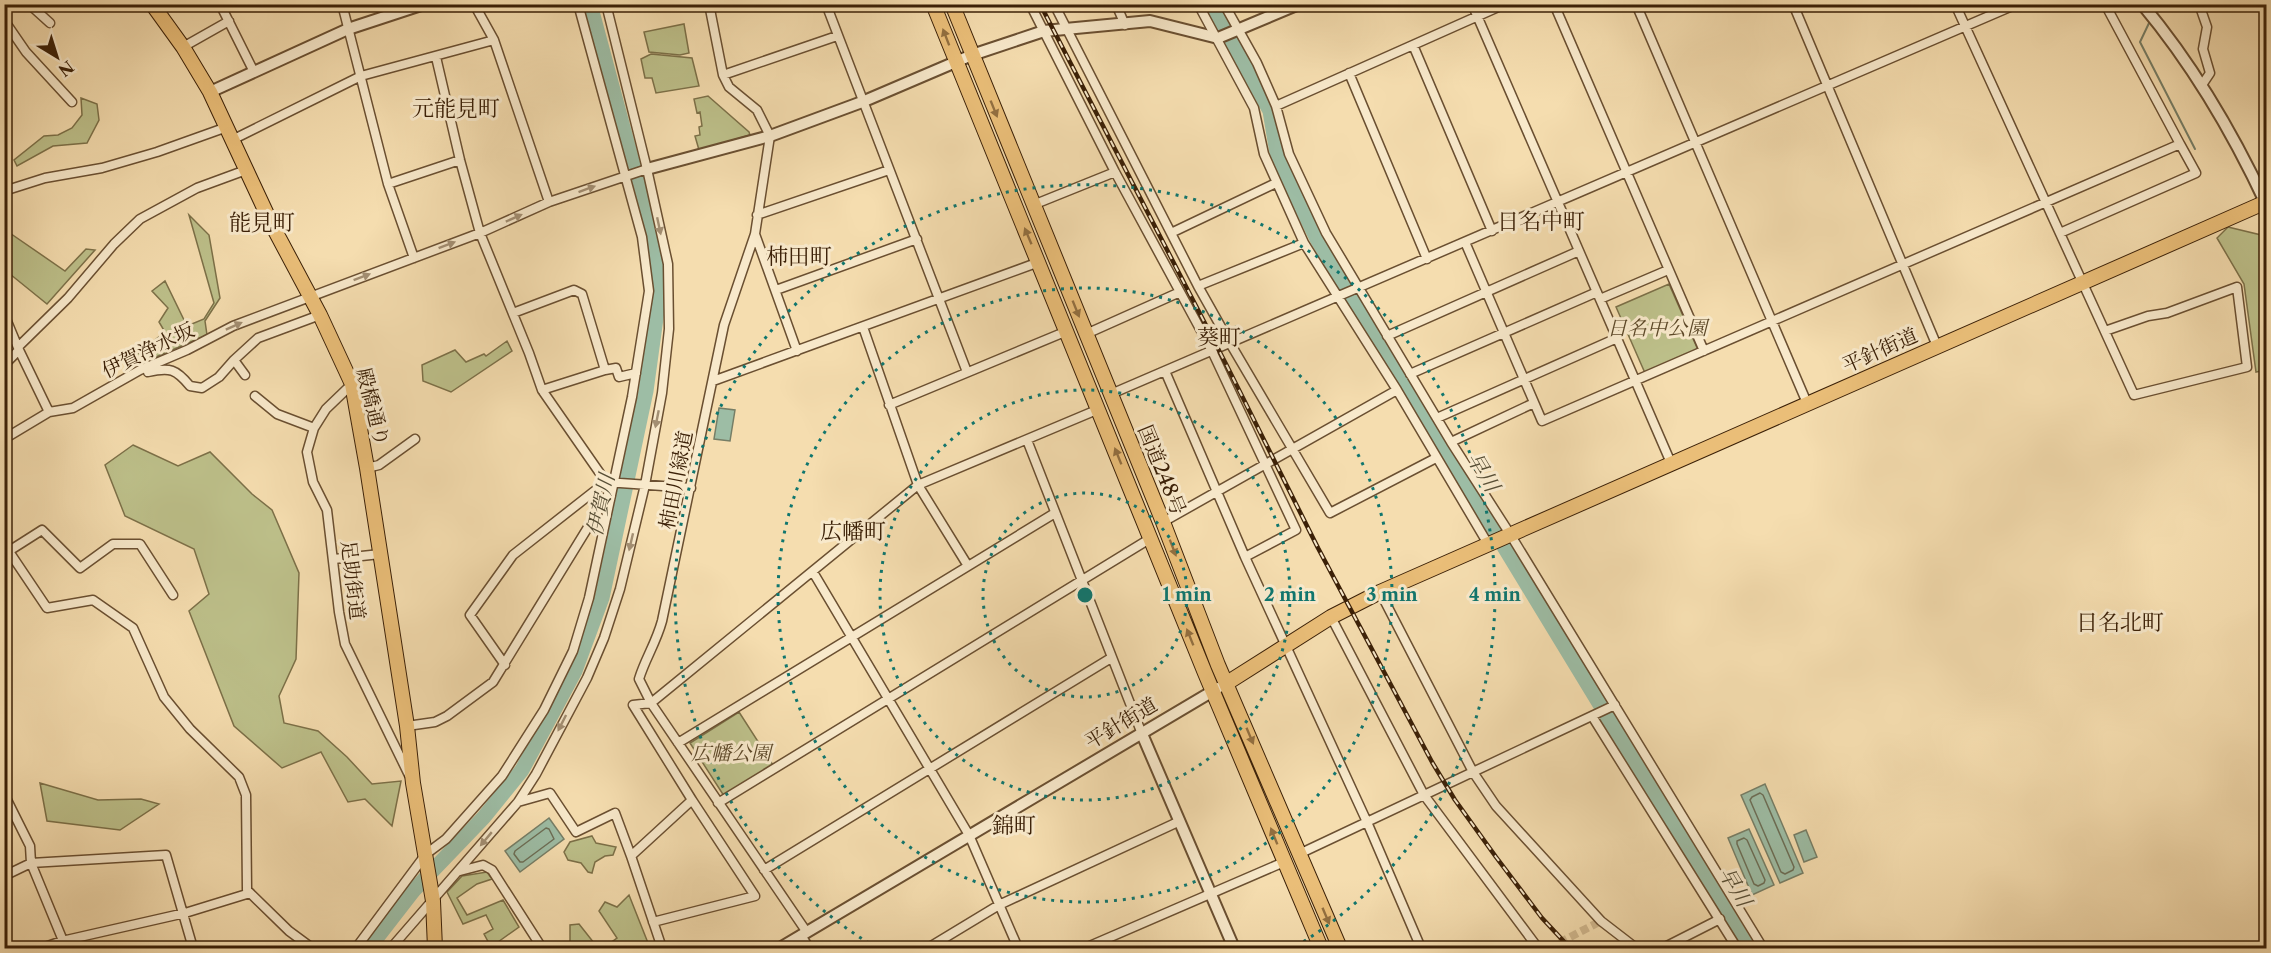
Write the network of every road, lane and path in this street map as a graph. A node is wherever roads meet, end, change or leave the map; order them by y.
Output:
1 (29, 4) edge
2 (152, 4) edge
3 (220, 4) edge
4 (342, 4) edge
5 (424, 4) edge
6 (474, 4) edge
7 (578, 4) edge
8 (606, 4) edge
9 (709, 4) edge
10 (826, 4) edge
11 (933, 4) edge
12 (952, 4) edge
13 (1030, 4) edge
14 (1054, 4) edge
15 (1116, 4) edge
16 (1198, 4) edge
17 (1224, 4) edge
18 (1299, 4) edge
19 (1472, 4) edge
20 (1505, 4) edge
21 (1554, 4) edge
22 (1636, 4) edge
23 (1793, 4) edge
24 (1955, 4) edge
25 (2017, 4) edge
26 (2105, 4) edge
27 (2142, 4) edge
28 (2199, 4) edge
29 (1477, 17) junction
30 (4, 20) edge
31 (229, 21) junction
32 (50, 23) dead end
33 (1125, 24) junction
34 (1965, 27) junction
35 (348, 28) junction
36 (1066, 30) junction
37 (1238, 30) junction
38 (1044, 31) junction
39 (837, 36) junction
40 (1218, 38) junction
41 (494, 40) junction
42 (1413, 45) junction
43 (183, 47) junction
44 (972, 55) junction
45 (436, 57) junction
46 (956, 63) junction
47 (255, 72) junction
48 (1348, 74) junction
49 (723, 75) junction
50 (361, 76) junction
51 (2202, 85) junction
52 (1827, 86) junction
53 (210, 92) junction
54 (72, 102) dead end
55 (862, 102) junction
56 (1276, 106) junction
57 (229, 133) junction
58 (770, 136) junction
59 (1696, 143) junction
60 (2180, 144) junction
61 (460, 160) junction
62 (647, 169) junction
63 (246, 170) junction
64 (890, 170) junction
65 (1115, 172) junction
66 (1626, 173) junction
67 (624, 175) junction
68 (1276, 183) junction
69 (388, 184) junction
70 (4, 191) edge
71 (549, 202) junction
72 (1558, 202) junction
73 (2046, 202) junction
74 (2266, 203) edge
75 (1033, 205) junction
76 (757, 215) junction
77 (1492, 231) junction
78 (480, 233) junction
79 (1171, 233) junction
80 (2060, 233) junction
81 (755, 234) junction
82 (917, 239) junction
83 (1465, 242) junction
84 (1304, 243) junction
85 (1579, 251) junction
86 (414, 258) junction
87 (1427, 259) junction
88 (1039, 262) junction
89 (1903, 264) junction
90 (1668, 270) junction
91 (2082, 283) junction
92 (1198, 286) junction
93 (1359, 288) junction
94 (776, 290) junction
95 (1180, 292) junction
96 (1486, 292) junction
97 (1598, 296) junction
98 (311, 297) junction
99 (1338, 297) junction
100 (940, 299) junction
101 (513, 313) junction
102 (4, 314) edge
103 (320, 315) junction
104 (1772, 321) junction
105 (863, 327) junction
106 (1067, 331) junction
107 (2105, 331) junction
108 (1504, 333) junction
109 (1086, 334) junction
110 (1387, 336) junction
111 (1617, 338) junction
112 (1230, 343) junction
113 (1937, 346) junction
114 (19, 348) junction
115 (797, 351) junction
116 (1212, 351) junction
117 (1704, 351) junction
118 (234, 360) junction
119 (4, 364) edge
120 (605, 370) junction
121 (1165, 371) junction
122 (148, 372) dead end
123 (967, 372) junction
124 (636, 373) junction
125 (1410, 374) junction
126 (246, 375) dead end
127 (1524, 379) junction
128 (713, 381) junction
129 (1635, 381) junction
130 (351, 384) junction
131 (543, 390) junction
132 (1397, 390) junction
133 (1110, 394) junction
134 (255, 396) dead end
135 (1534, 403) junction
136 (1807, 404) junction
137 (889, 405) junction
138 (1099, 410) junction
139 (49, 412) junction
140 (1437, 418) junction
141 (314, 428) junction
142 (4, 439) edge
143 (415, 439) dead end
144 (1027, 440) junction
145 (1451, 442) junction
146 (1293, 449) junction
147 (1436, 458) junction
148 (1671, 463) junction
149 (1264, 465) junction
150 (367, 468) junction
151 (611, 484) junction
152 (645, 485) junction
153 (918, 485) junction
154 (691, 488) junction
155 (1216, 492) junction
156 (1055, 513) junction
157 (1163, 522) junction
158 (1510, 534) junction
159 (1151, 538) junction
160 (1488, 544) junction
161 (7, 548) edge
162 (380, 554) junction
163 (1245, 557) junction
164 (334, 559) junction
165 (968, 566) junction
166 (4, 568) edge
167 (813, 572) junction
168 (1081, 580) junction
169 (1380, 592) junction
170 (172, 595) dead end
171 (1331, 617) junction
172 (852, 637) junction
173 (1286, 646) junction
174 (1111, 658) junction
175 (505, 665) junction
176 (1227, 682) junction
177 (1213, 691) junction
178 (888, 698) junction
179 (651, 703) junction
180 (1615, 705) junction
181 (1592, 716) junction
182 (407, 726) junction
183 (1143, 734) junction
184 (678, 742) junction
185 (930, 769) junction
186 (1473, 772) junction
187 (413, 783) junction
188 (4, 794) edge
189 (1424, 795) junction
190 (692, 800) junction
191 (518, 802) junction
192 (718, 802) junction
193 (1180, 821) junction
194 (1367, 822) junction
195 (969, 835) junction
196 (1299, 854) junction
197 (631, 856) junction
198 (427, 858) junction
199 (1284, 861) junction
200 (31, 863) junction
201 (764, 870) junction
202 (460, 871) junction
203 (4, 876) edge
204 (250, 893) junction
205 (1210, 894) junction
206 (432, 896) junction
207 (999, 905) junction
208 (185, 914) junction
209 (1720, 919) junction
210 (653, 922) junction
211 (803, 933) junction
212 (365, 936) junction
213 (64, 945) edge
214 (42, 948) edge
215 (193, 948) edge
216 (312, 948) edge
217 (349, 948) edge
218 (356, 948) edge
219 (391, 948) edge
220 (435, 948) edge
221 (542, 948) edge
222 (662, 948) edge
223 (780, 948) edge
224 (809, 948) edge
225 (928, 948) edge
226 (1018, 948) edge
227 (1085, 948) edge
228 (1234, 948) edge
229 (1321, 948) edge
230 (1340, 948) edge
231 (1421, 948) edge
232 (1538, 948) edge
233 (1636, 948) edge
234 (1663, 948) edge
235 (1737, 948) edge
236 (1763, 948) edge

1 - 32 street
2 - 43 main road, 殿橋通り
3 - 31 street
4 - 35 street
5 - 35 street
6 - 41 street
7 - 67 street
8 - 62 street
9 - 49 street
10 - 39 street
46 -> 11 main road, 国道248号
12 - 44 main road, 国道248号
13 - 38 street
14 - 36 street
15 - 33 street
16 - 40 street
17 - 37 street
18 - 37 street
19 - 29 street
20 - 29 street
21 - 66 street
22 - 59 street
23 - 52 street
24 - 34 street
25 - 34 street
26 - 60 street
27 - 51 street
28 - 51 street
29 - 42 street
29 - 72 street
30 - 54 street
31 - 43 street
31 - 47 street
33 - 36 street
33 - 40 street
34 - 52 street
34 - 73 street
35 - 47 street
35 - 50 street
36 - 38 street
36 - 79 street
37 - 40 street
37 - 56 street
38 - 44 street
38 - 65 street
39 - 49 street
39 - 55 street
40 - 68 street
41 - 45 street
41 - 71 street
42 - 48 street
42 - 77 street
43 - 53 main road, 殿橋通り
44 - 46 street
44 -> 75 main road, 国道248号
45 - 50 street
45 - 61 street
46 - 55 street
88 -> 46 main road, 国道248号
47 - 53 street
48 - 56 street
48 - 87 street
49 - 58 street
50 - 57 street
50 - 69 street
51 - 74 street
52 - 59 street
52 - 89 street
53 - 57 main road, 殿橋通り
55 - 58 street
55 - 64 street
56 - 93 street
57 - 63 main road, 殿橋通り
57 - 70 street
58 - 62 street
58 - 76 street, 柿田川緑道
59 - 66 street
59 - 104 street
60 - 73 street
60 - 80 street
61 - 69 street
61 - 78 street
62 - 67 street, 伊賀浄水坂
62 -> 152 street
63 - 98 main road, 殿橋通り
63 - 114 street
64 - 76 street
64 - 82 street
65 - 75 street
65 - 95 street
66 - 72 street
66 - 90 street
71 -> 67 street, 伊賀浄水坂
67 - 124 street
68 - 79 street
68 - 84 street
69 - 86 street
78 -> 71 street, 伊賀浄水坂
72 - 77 street
72 - 85 street
73 - 80 street
73 - 89 street
74 - 91 main road, 平針街道
75 -> 109 main road, 国道248号
76 - 81 street, 柿田川緑道
77 - 83 street
86 -> 78 street, 伊賀浄水坂
78 - 101 street
79 - 92 street
80 - 91 street
81 - 94 street
81 - 128 street, 柿田川緑道
82 - 94 street
82 - 100 street
83 - 87 street
83 - 96 street
84 - 92 street
84 - 99 street
85 - 96 street
85 - 97 street
98 -> 86 street, 伊賀浄水坂
87 - 93 street
88 - 100 street
88 - 106 main road, 国道248号
89 - 104 street
89 - 113 street
90 - 97 street
90 - 117 street
91 - 107 street
91 - 113 main road, 平針街道
92 - 112 street
93 - 99 street
93 - 110 street
94 - 115 street
95 - 109 street
95 - 116 street
96 - 108 street
96 - 110 street
97 - 108 street
97 - 111 street
98 - 103 main road, 殿橋通り
139 -> 98 street, 伊賀浄水坂
99 - 112 street
99 - 132 street
100 - 105 street
100 - 123 street
101 - 120 street
101 - 131 street
102 - 114 street
103 - 118 street
103 - 130 main road, 殿橋通り
104 - 117 street
104 - 136 street
105 - 115 street
105 - 137 street
106 - 123 street
106 - 138 main road, 国道248号
107 - 107 street
108 - 125 street
108 - 127 street
109 - 133 main road, 国道248号
110 - 125 street
111 - 127 street
111 - 129 street
112 - 116 street
112 - 146 street
113 - 136 main road, 平針街道
114 - 119 street
114 - 139 street
115 - 128 street
116 - 121 street
116 - 149 street
117 - 129 street
118 - 122 street
118 - 126 street
120 - 124 street
120 - 131 street
121 - 133 street
121 - 155 street
123 - 137 street
124 - 151 street
125 - 140 street
127 - 135 street
127 - 140 street
128 - 154 street, 柿田川緑道
129 - 135 street
129 - 148 street
130 - 141 street, 足助街道
130 - 150 main road, 殿橋通り
131 - 151 street
132 - 146 street
132 - 147 street
133 - 157 main road, 国道248号
134 - 141 street
135 - 145 street
136 - 148 main road, 平針街道
137 - 153 street
138 - 144 street
159 -> 138 main road, 国道248号
139 - 142 street, 伊賀浄水坂
140 - 145 street
141 - 164 street, 足助街道
143 - 150 street
144 - 153 street
144 - 156 street
145 - 158 street
146 - 147 street
146 - 149 street
147 - 160 street
148 - 158 main road, 平針街道
149 - 155 street
149 - 163 street
150 - 162 main road, 殿橋通り
151 - 152 street
151 - 175 street
151 - 175 street
151 - 198 street
152 - 154 street
152 -> 191 street
153 - 165 street
153 - 167 street
154 - 179 street, 柿田川緑道
155 - 157 street
155 - 163 street
156 - 165 street
156 - 168 street
157 -> 176 main road, 国道248号
158 - 160 main road, 平針街道
158 - 180 street
159 - 168 street
177 -> 159 main road, 国道248号
160 - 169 main road, 平針街道
161 - 166 street
161 - 170 street
161 - 204 street
162 - 164 street
162 - 182 main road, 殿橋通り
163 - 173 street
164 - 187 street, 足助街道
165 - 172 street
167 - 172 street
167 - 179 street
168 - 174 street
168 - 178 street
169 - 171 main road, 平針街道
169 - 186 street
171 - 173 main road, 平針街道
171 - 189 street
172 - 178 street
172 - 184 street
173 - 176 main road, 平針街道
173 - 194 street
174 - 183 street
174 - 185 street
175 - 182 street
176 - 177 street, 平針街道
176 -> 196 main road, 国道248号
177 - 183 street, 平針街道
199 -> 177 main road, 国道248号
178 - 185 street
178 - 192 street
179 - 184 street, 柿田川緑道
179 - 190 street
180 - 181 street
180 - 236 street
181 - 186 street
181 - 209 street
182 - 187 main road, 殿橋通り
183 - 193 street
183 - 195 street, 平針街道
184 - 192 street, 柿田川緑道
185 - 195 street
185 - 201 street
186 - 189 street
186 - 233 street
187 - 198 main road, 殿橋通り
188 - 200 street
189 - 194 street
189 - 232 street
190 - 197 street
190 - 210 street
191 - 197 street
191 -> 202 street
192 - 201 street, 柿田川緑道
193 - 205 street
193 - 207 street
194 - 196 street
194 - 231 street
195 - 207 street
195 - 211 street, 平針街道
196 -> 230 main road, 国道248号
197 - 210 street
198 - 206 main road, 殿橋通り
198 - 212 street
199 - 205 street
199 - 229 main road, 国道248号
200 - 203 street
200 - 208 street
200 - 213 street
201 - 211 street, 柿田川緑道
202 - 206 street
202 - 221 street
204 - 208 street
204 - 216 street
205 - 227 street
205 - 228 street
206 - 219 street
206 - 220 main road, 殿橋通り
207 - 225 street
207 - 226 street
208 - 213 street
208 - 215 street
209 - 234 street
209 - 235 street
210 - 222 street
211 - 223 street, 平針街道
211 - 224 street, 柿田川緑道
212 - 217 street
212 - 218 street
213 - 214 street

